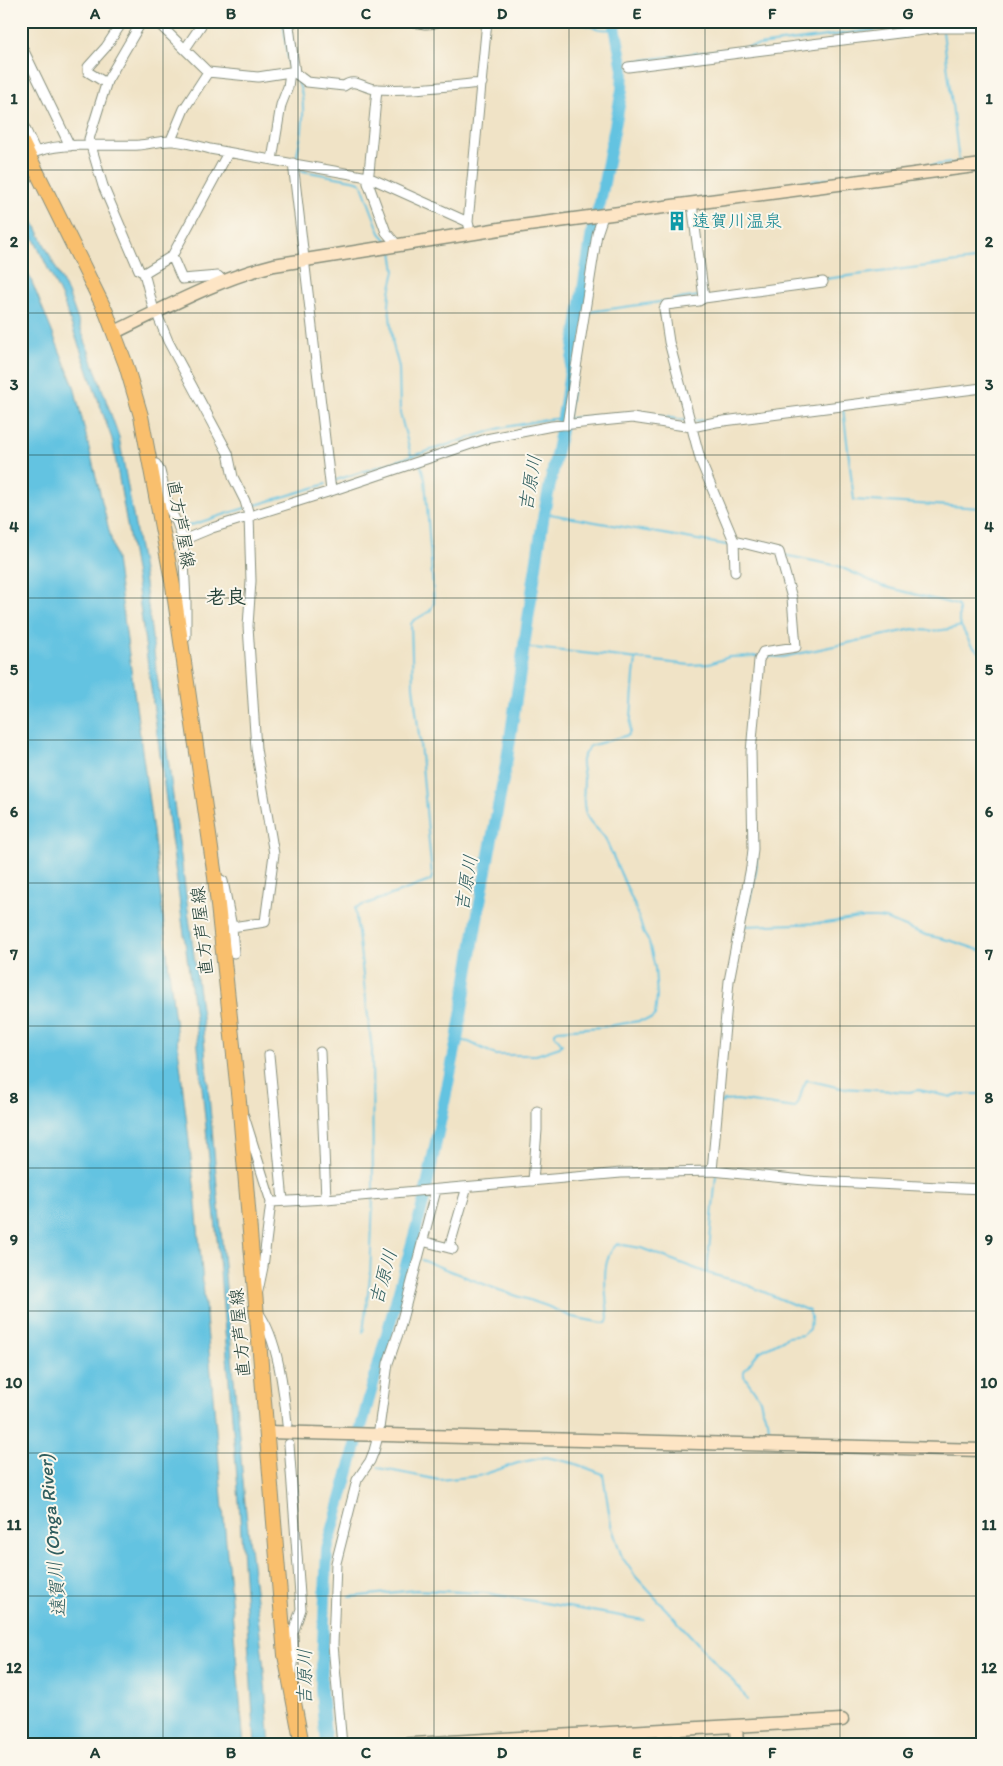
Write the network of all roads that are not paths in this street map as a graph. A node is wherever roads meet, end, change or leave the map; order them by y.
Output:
1 (123, 21) edge
2 (142, 21) edge
3 (156, 21) edge
4 (204, 21) edge
5 (294, 21) edge
6 (409, 21) edge
7 (441, 21) edge
8 (488, 21) edge
9 (982, 28) edge
10 (21, 45) edge
11 (184, 49) junction
12 (628, 67) dead end
13 (208, 72) junction
14 (292, 72) junction
15 (106, 83) junction
16 (482, 83) junction
17 (377, 90) junction
18 (21, 120) edge
19 (21, 140) edge
20 (171, 140) junction
21 (70, 146) junction
22 (91, 146) junction
23 (228, 153) junction
24 (32, 154) junction
25 (272, 160) junction
26 (293, 163) junction
27 (982, 166) edge
28 (368, 177) junction
29 (692, 203) junction
30 (603, 216) junction
31 (469, 228) junction
32 (398, 246) junction
33 (172, 256) junction
34 (305, 260) junction
35 (144, 273) junction
36 (224, 281) junction
37 (823, 282) dead end
38 (704, 298) junction
39 (153, 306) dead end
40 (159, 319) dead end
41 (115, 332) junction
42 (982, 388) edge
43 (567, 425) junction
44 (692, 427) junction
45 (150, 462) junction
46 (331, 491) junction
47 (249, 515) junction
48 (183, 540) junction
49 (734, 541) junction
50 (735, 572) dead end
51 (183, 647) junction
52 (215, 878) junction
53 (232, 927) junction
54 (234, 953) dead end
55 (320, 1052) dead end
56 (269, 1055) dead end
57 (240, 1111) junction
58 (537, 1112) dead end
59 (712, 1171) junction
60 (533, 1181) junction
61 (466, 1187) junction
62 (982, 1189) edge
63 (436, 1190) junction
64 (326, 1199) junction
65 (283, 1201) junction
66 (271, 1202) junction
67 (422, 1240) junction
68 (256, 1303) junction
69 (287, 1424) dead end
70 (266, 1432) junction
71 (374, 1436) junction
72 (289, 1444) dead end
73 (982, 1450) edge
74 (291, 1685) junction
75 (842, 1720) dead end
76 (736, 1726) junction
77 (302, 1745) edge
78 (342, 1745) edge
79 (396, 1745) edge
80 (737, 1745) edge

1 - 15 street
2 - 15 street
3 - 11 street
4 - 11 street
5 - 14 street
6 - 7 street
8 - 16 street
9 - 12 street
10 - 21 street
11 - 13 street
13 - 14 street
13 - 20 street
14 - 17 street
14 - 25 street
15 - 22 street
16 - 17 street
16 - 31 street
17 - 28 street
18 - 24 street
19 - 24 main road, 直方芦屋線
20 - 22 street
20 - 23 street
21 - 22 street
21 - 24 street
22 - 35 street
23 - 25 street
23 - 33 street
24 - 41 main road, 直方芦屋線
25 - 26 street
26 - 28 street
26 - 34 street
27 - 29 street
28 - 31 street
28 - 32 street
29 - 30 street
29 - 38 street
30 - 31 street
30 - 43 street
31 - 32 street
32 - 34 street
33 - 35 street
33 - 36 street
34 - 36 street
34 - 46 street
35 - 39 street
36 - 41 street
37 - 38 street
38 - 44 street
40 - 47 street
41 - 45 main road, 直方芦屋線
42 - 44 street
43 - 44 street
43 - 46 street
44 - 49 street
45 - 48 street
45 - 51 main road, 直方芦屋線
46 - 47 street
47 - 48 street
47 - 53 street
48 - 51 street
49 - 50 street
49 - 59 street
51 - 52 main road, 直方芦屋線
52 - 53 street
52 - 57 main road, 直方芦屋線
53 - 54 street
55 - 64 street
56 - 65 street
57 - 66 street
57 - 68 main road, 直方芦屋線
58 - 60 street
59 - 60 street
59 - 62 street
60 - 61 street
61 - 63 street
61 - 67 street
63 - 64 street
63 - 67 street
64 - 65 street
65 - 66 street
66 - 68 street
67 - 71 street
68 - 69 street
68 - 70 main road, 直方芦屋線
70 - 71 street
70 - 74 main road, 直方芦屋線
71 - 73 street
71 - 78 street
72 - 74 street
74 - 77 main road, 直方芦屋線
75 - 76 street
76 - 79 street
76 - 80 street

